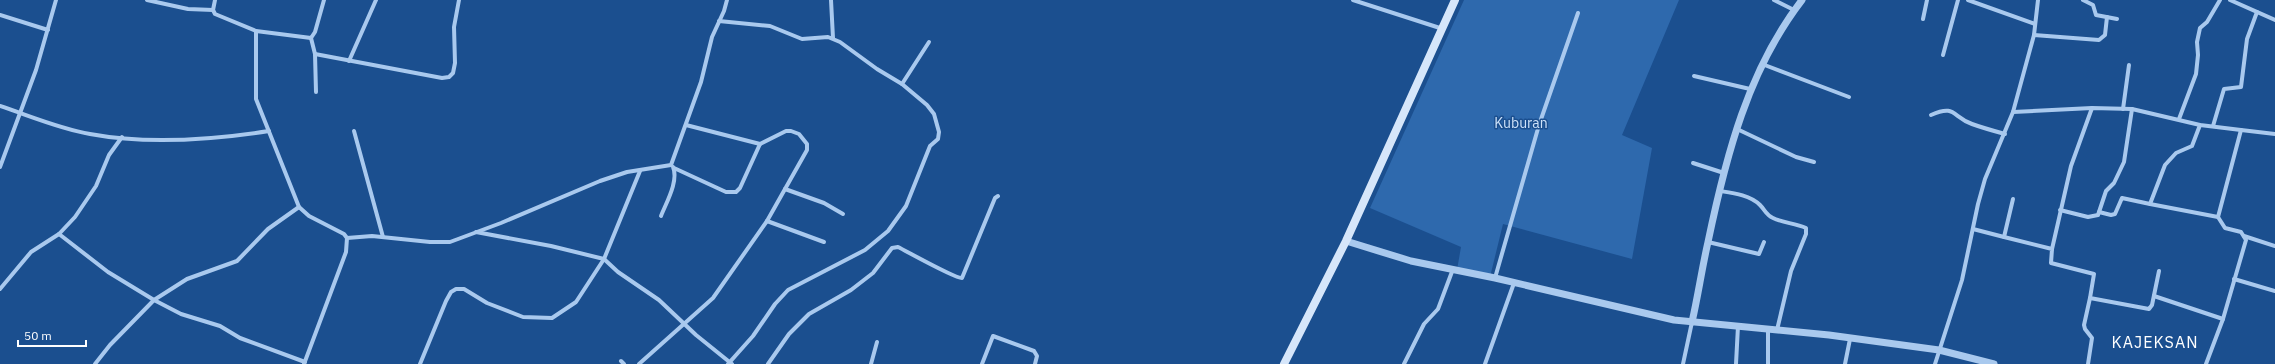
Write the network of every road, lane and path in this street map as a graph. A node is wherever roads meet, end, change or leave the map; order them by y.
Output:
1 (56, 0) edge
2 (147, 0) edge
3 (215, 0) edge
4 (324, 0) edge
5 (376, 0) edge
6 (459, 0) edge
7 (727, 0) edge
8 (831, 0) edge
9 (1353, 0) edge
10 (1455, 0) edge
11 (1774, 0) edge
12 (1802, 0) edge
13 (1927, 0) edge
14 (1958, 0) edge
15 (1968, 0) edge
16 (2038, 0) edge
17 (2083, 0) edge
18 (2220, 0) edge
19 (2230, 0) edge
20 (213, 10) junction
21 (1794, 10) junction
22 (2257, 12) junction
23 (1578, 13) dead end
24 (0, 15) edge
25 (2107, 18) junction
26 (1923, 19) dead end
27 (2117, 19) dead end
28 (2275, 20) edge
29 (719, 21) junction
30 (2035, 24) junction
31 (1443, 29) junction
32 (48, 30) junction
33 (256, 30) junction
34 (2034, 35) junction
35 (311, 38) junction
36 (833, 38) junction
37 (929, 42) dead end
38 (314, 54) junction
39 (1943, 55) dead end
40 (349, 61) junction
41 (1761, 64) junction
42 (2129, 65) dead end
43 (1694, 76) dead end
44 (902, 84) junction
45 (1750, 89) junction
46 (316, 92) dead end
47 (1849, 97) dead end
48 (0, 106) edge
49 (2092, 108) junction
50 (2123, 109) junction
51 (2132, 109) junction
52 (2013, 112) junction
53 (21, 113) junction
54 (1931, 115) dead end
55 (2179, 120) junction
56 (686, 125) junction
57 (2200, 125) junction
58 (2213, 126) junction
59 (1737, 129) junction
60 (2241, 130) junction
61 (269, 131) junction
62 (354, 131) dead end
63 (2005, 134) junction
64 (2275, 134) edge
65 (122, 138) junction
66 (760, 144) junction
67 (1814, 162) dead end
68 (1693, 163) dead end
69 (672, 166) junction
70 (0, 167) edge
71 (640, 171) junction
72 (1724, 173) junction
73 (784, 189) junction
74 (1720, 191) junction
75 (998, 196) dead end
76 (2013, 199) dead end
77 (2150, 204) junction
78 (299, 207) junction
79 (2060, 210) junction
80 (2099, 212) junction
81 (843, 214) dead end
82 (661, 216) dead end
83 (2218, 217) junction
84 (767, 221) junction
85 (1973, 229) junction
86 (476, 232) junction
87 (59, 234) junction
88 (2244, 236) junction
89 (383, 237) junction
90 (2004, 237) junction
91 (347, 238) junction
92 (1346, 241) junction
93 (824, 242) dead end
94 (1708, 242) junction
95 (1764, 242) dead end
96 (2275, 246) edge
97 (2052, 249) junction
98 (604, 259) junction
99 (1453, 270) junction
100 (2159, 271) dead end
101 (1494, 278) junction
102 (2234, 279) junction
103 (1514, 283) junction
104 (0, 289) edge
105 (2275, 291) edge
106 (2154, 296) junction
107 (2090, 298) junction
108 (154, 300) junction
109 (2223, 319) junction
110 (1692, 322) junction
111 (684, 323) junction
112 (1738, 326) junction
113 (1768, 329) junction
114 (1777, 330) junction
115 (1850, 339) junction
116 (877, 342) dead end
117 (1940, 350) junction
118 (1977, 362) edge
119 (304, 363) edge
120 (730, 363) edge
121 (95, 364) edge
122 (420, 364) edge
123 (639, 364) edge
124 (768, 364) edge
125 (871, 364) edge
126 (982, 364) edge
127 (1035, 364) edge
128 (1284, 364) edge
129 (1404, 364) edge
130 (1485, 364) edge
131 (1683, 364) edge
132 (1736, 364) edge
133 (1768, 364) edge
134 (1845, 364) edge
135 (1935, 364) edge
136 (1994, 364) edge
137 (2088, 364) edge
138 (2206, 364) edge

1 - 32 street
2 - 20 street
3 - 20 street
4 - 35 street
5 - 40 street
6 - 40 street
7 - 29 street
8 - 36 street
9 - 31 street
10 - 31 main road
11 - 21 street
12 - 21 street
13 - 26 street
14 - 39 street
15 - 30 street
16 - 30 street
17 - 25 street
18 - 55 street
19 - 22 street
20 - 33 street
21 - 41 street
22 - 28 street
22 - 58 street
23 - 101 street
24 - 32 street
25 - 27 street
25 - 34 street
29 - 36 street
29 - 56 street
30 - 34 street
31 - 92 main road
32 - 53 street
33 - 35 street
33 - 61 street
34 - 52 street
35 - 38 street
36 - 44 street
37 - 44 street
38 - 40 street
38 - 46 street
41 - 45 street
41 - 47 street
42 - 50 street
43 - 45 street
44 - 120 street
45 - 59 street
48 - 53 street
49 - 50 street
49 - 52 street
49 - 79 street
50 - 51 street
51 - 55 street
51 - 80 street
52 - 63 street
53 - 65 street
53 - 70 street
54 - 63 street
55 - 57 street
56 - 66 street
56 - 69 street
57 - 58 street
57 - 77 street
58 - 60 street
59 - 67 street
59 - 72 street
60 - 64 street
60 - 83 street
61 - 65 street
61 - 78 street
62 - 89 street
63 - 85 street
65 - 87 street
66 - 69 street
66 - 73 street
68 - 72 street
69 - 71 street
69 - 82 street
71 - 86 street
71 - 98 street
72 - 74 street
73 - 81 street
73 - 84 street
74 - 94 street
74 - 114 street
75 - 124 street
76 - 90 street
77 - 80 street
77 - 83 street
78 - 91 street
78 - 108 street
79 - 80 street
79 - 97 street
83 - 88 street
84 - 93 street
84 - 111 street
85 - 90 street
85 - 117 street
86 - 89 street
86 - 98 street
87 - 104 street
87 - 108 street
88 - 96 street
88 - 102 street
89 - 91 street
90 - 97 street
91 - 119 street
92 - 99 street
92 - 128 main road
94 - 95 street
94 - 110 street
97 - 107 street
98 - 111 street
98 - 122 street
99 - 101 street
99 - 129 street
100 - 106 street
101 - 103 street
102 - 105 street
102 - 109 street
103 - 110 street
103 - 130 street
106 - 107 street
106 - 109 street
107 - 137 street
108 - 119 street
108 - 121 street
109 - 138 street
110 - 112 street
110 - 131 street
111 - 120 street
111 - 123 street
112 - 113 street
112 - 132 street
113 - 114 street
113 - 133 street
114 - 115 street
115 - 117 street
115 - 134 street
116 - 125 street
117 - 118 street
117 - 135 street
118 - 136 street
126 - 127 street

